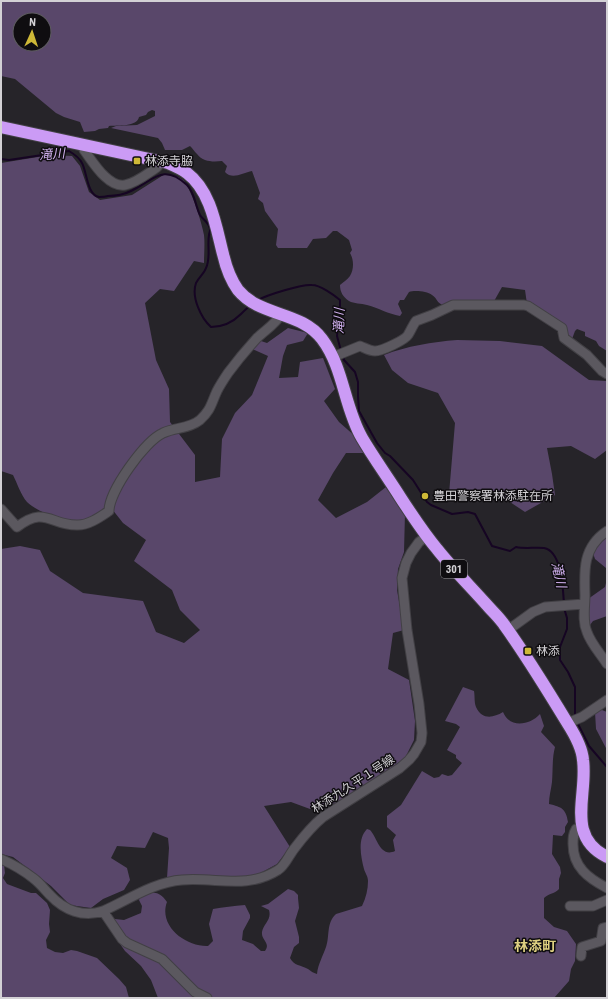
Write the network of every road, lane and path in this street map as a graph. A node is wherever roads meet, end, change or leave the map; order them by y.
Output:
1 (1, 127) edge
2 (84, 145) junction
3 (160, 162) junction
4 (280, 314) junction
5 (333, 357) junction
6 (607, 374) edge
7 (1, 509) edge
8 (607, 531) edge
9 (427, 536) junction
10 (584, 604) junction
11 (508, 630) junction
12 (607, 664) edge
13 (607, 700) edge
14 (574, 720) junction
15 (582, 827) junction
16 (607, 857) edge
17 (1, 859) edge
18 (607, 888) edge
19 (607, 900) edge
20 (570, 906) dead end
21 (103, 911) junction
22 (607, 927) edge
23 (581, 956) dead end
24 (207, 998) edge

1 - 2 highway, 301
2 - 3 highway, 301
2 - 3 street
3 - 4 highway, 301
4 - 5 highway, 301
4 - 7 street
5 - 6 street
5 - 9 highway, 301
8 - 10 street
9 - 11 highway, 301
9 - 21 street, 林添九久平１号線
10 - 11 street
10 - 12 street
11 - 14 highway, 301
13 - 14 street
14 - 15 highway, 301
15 - 16 highway, 301
15 - 18 street
17 - 21 street, 林添九久平１号線
19 - 20 street
21 - 24 street
22 - 23 street

